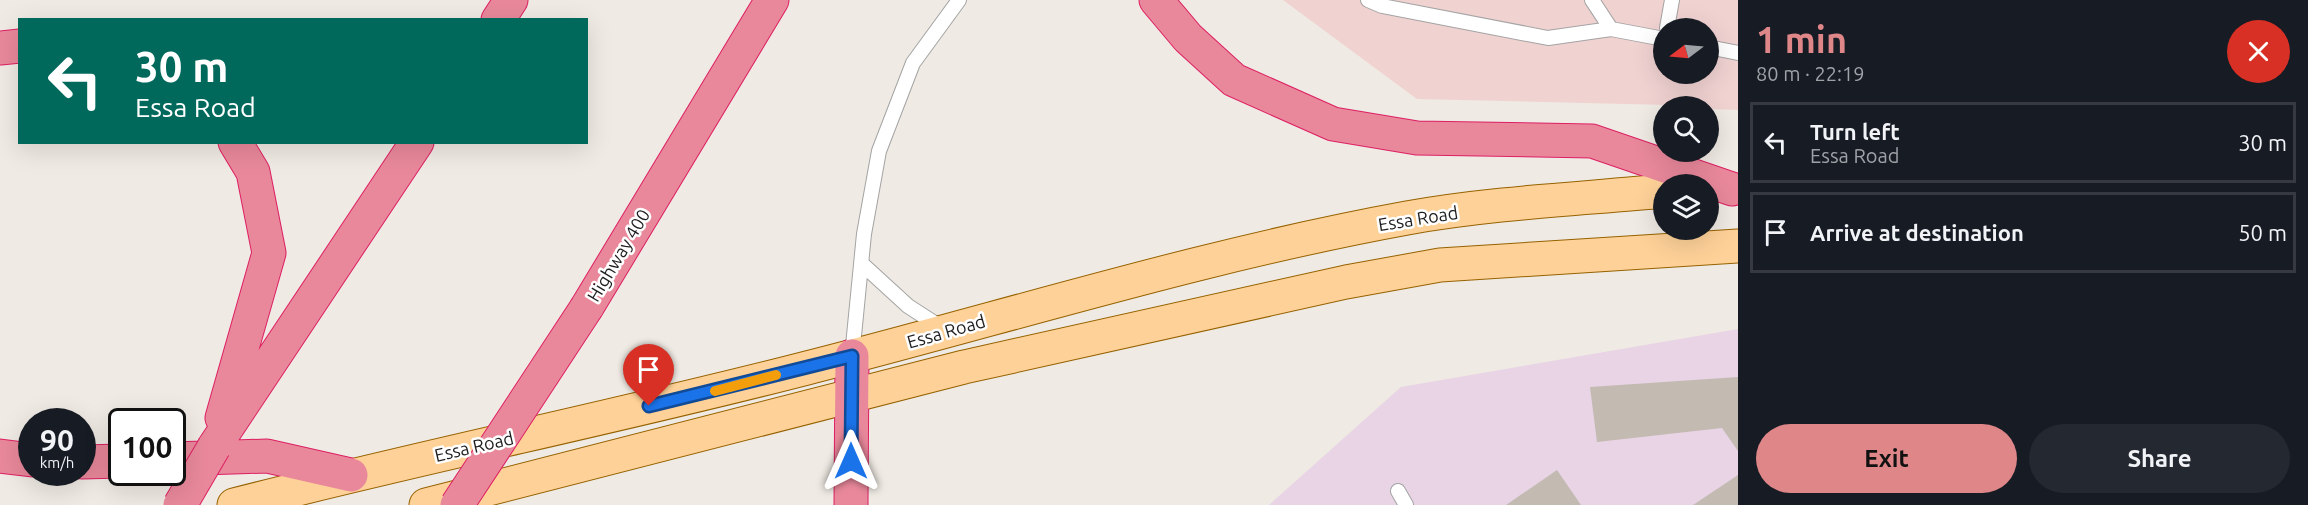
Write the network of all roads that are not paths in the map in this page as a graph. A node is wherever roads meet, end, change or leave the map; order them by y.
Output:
1 (512, 0) edge
2 (772, 0) edge
3 (959, 0) edge
4 (1156, 0) edge
5 (1368, 0) edge
6 (1592, 0) edge
7 (1672, 0) edge
8 (499, 18) edge
9 (1668, 18) edge
10 (1611, 29) junction
11 (1653, 37) edge
12 (18, 46) edge
13 (0, 48) edge
14 (1719, 49) edge
15 (1738, 53) edge
16 (236, 144) edge
17 (416, 144) edge
18 (1726, 189) edge
19 (1653, 192) edge
20 (1738, 246) edge
21 (861, 263) junction
22 (946, 330) junction
23 (852, 356) junction
24 (851, 396) junction
25 (214, 447) junction
26 (0, 456) edge
27 (18, 458) edge
28 (186, 459) edge
29 (351, 475) junction
30 (1398, 491) dead end
31 (180, 505) edge
32 (234, 505) edge
33 (426, 505) edge
34 (457, 505) edge
35 (851, 505) edge
36 (1406, 505) edge

1 - 8 highway
2 - 34 highway, Highway 400, bridge
3 - 21 lane
4 - 18 highway
5 - 10 lane
6 - 10 lane
7 - 9 lane
10 - 11 lane
12 - 13 highway
14 - 15 lane
16 - 25 highway
17 - 25 highway
19 - 22 main road, Essa Road
20 - 24 main road
21 - 22 lane
21 - 23 lane
22 - 23 main road, Essa Road
23 - 24 highway
23 - 29 main road, Essa Road
24 - 33 main road
24 - 35 highway
25 - 31 highway, bridge
26 - 27 highway
28 - 29 highway
29 - 32 main road, Essa Road
30 - 36 lane

